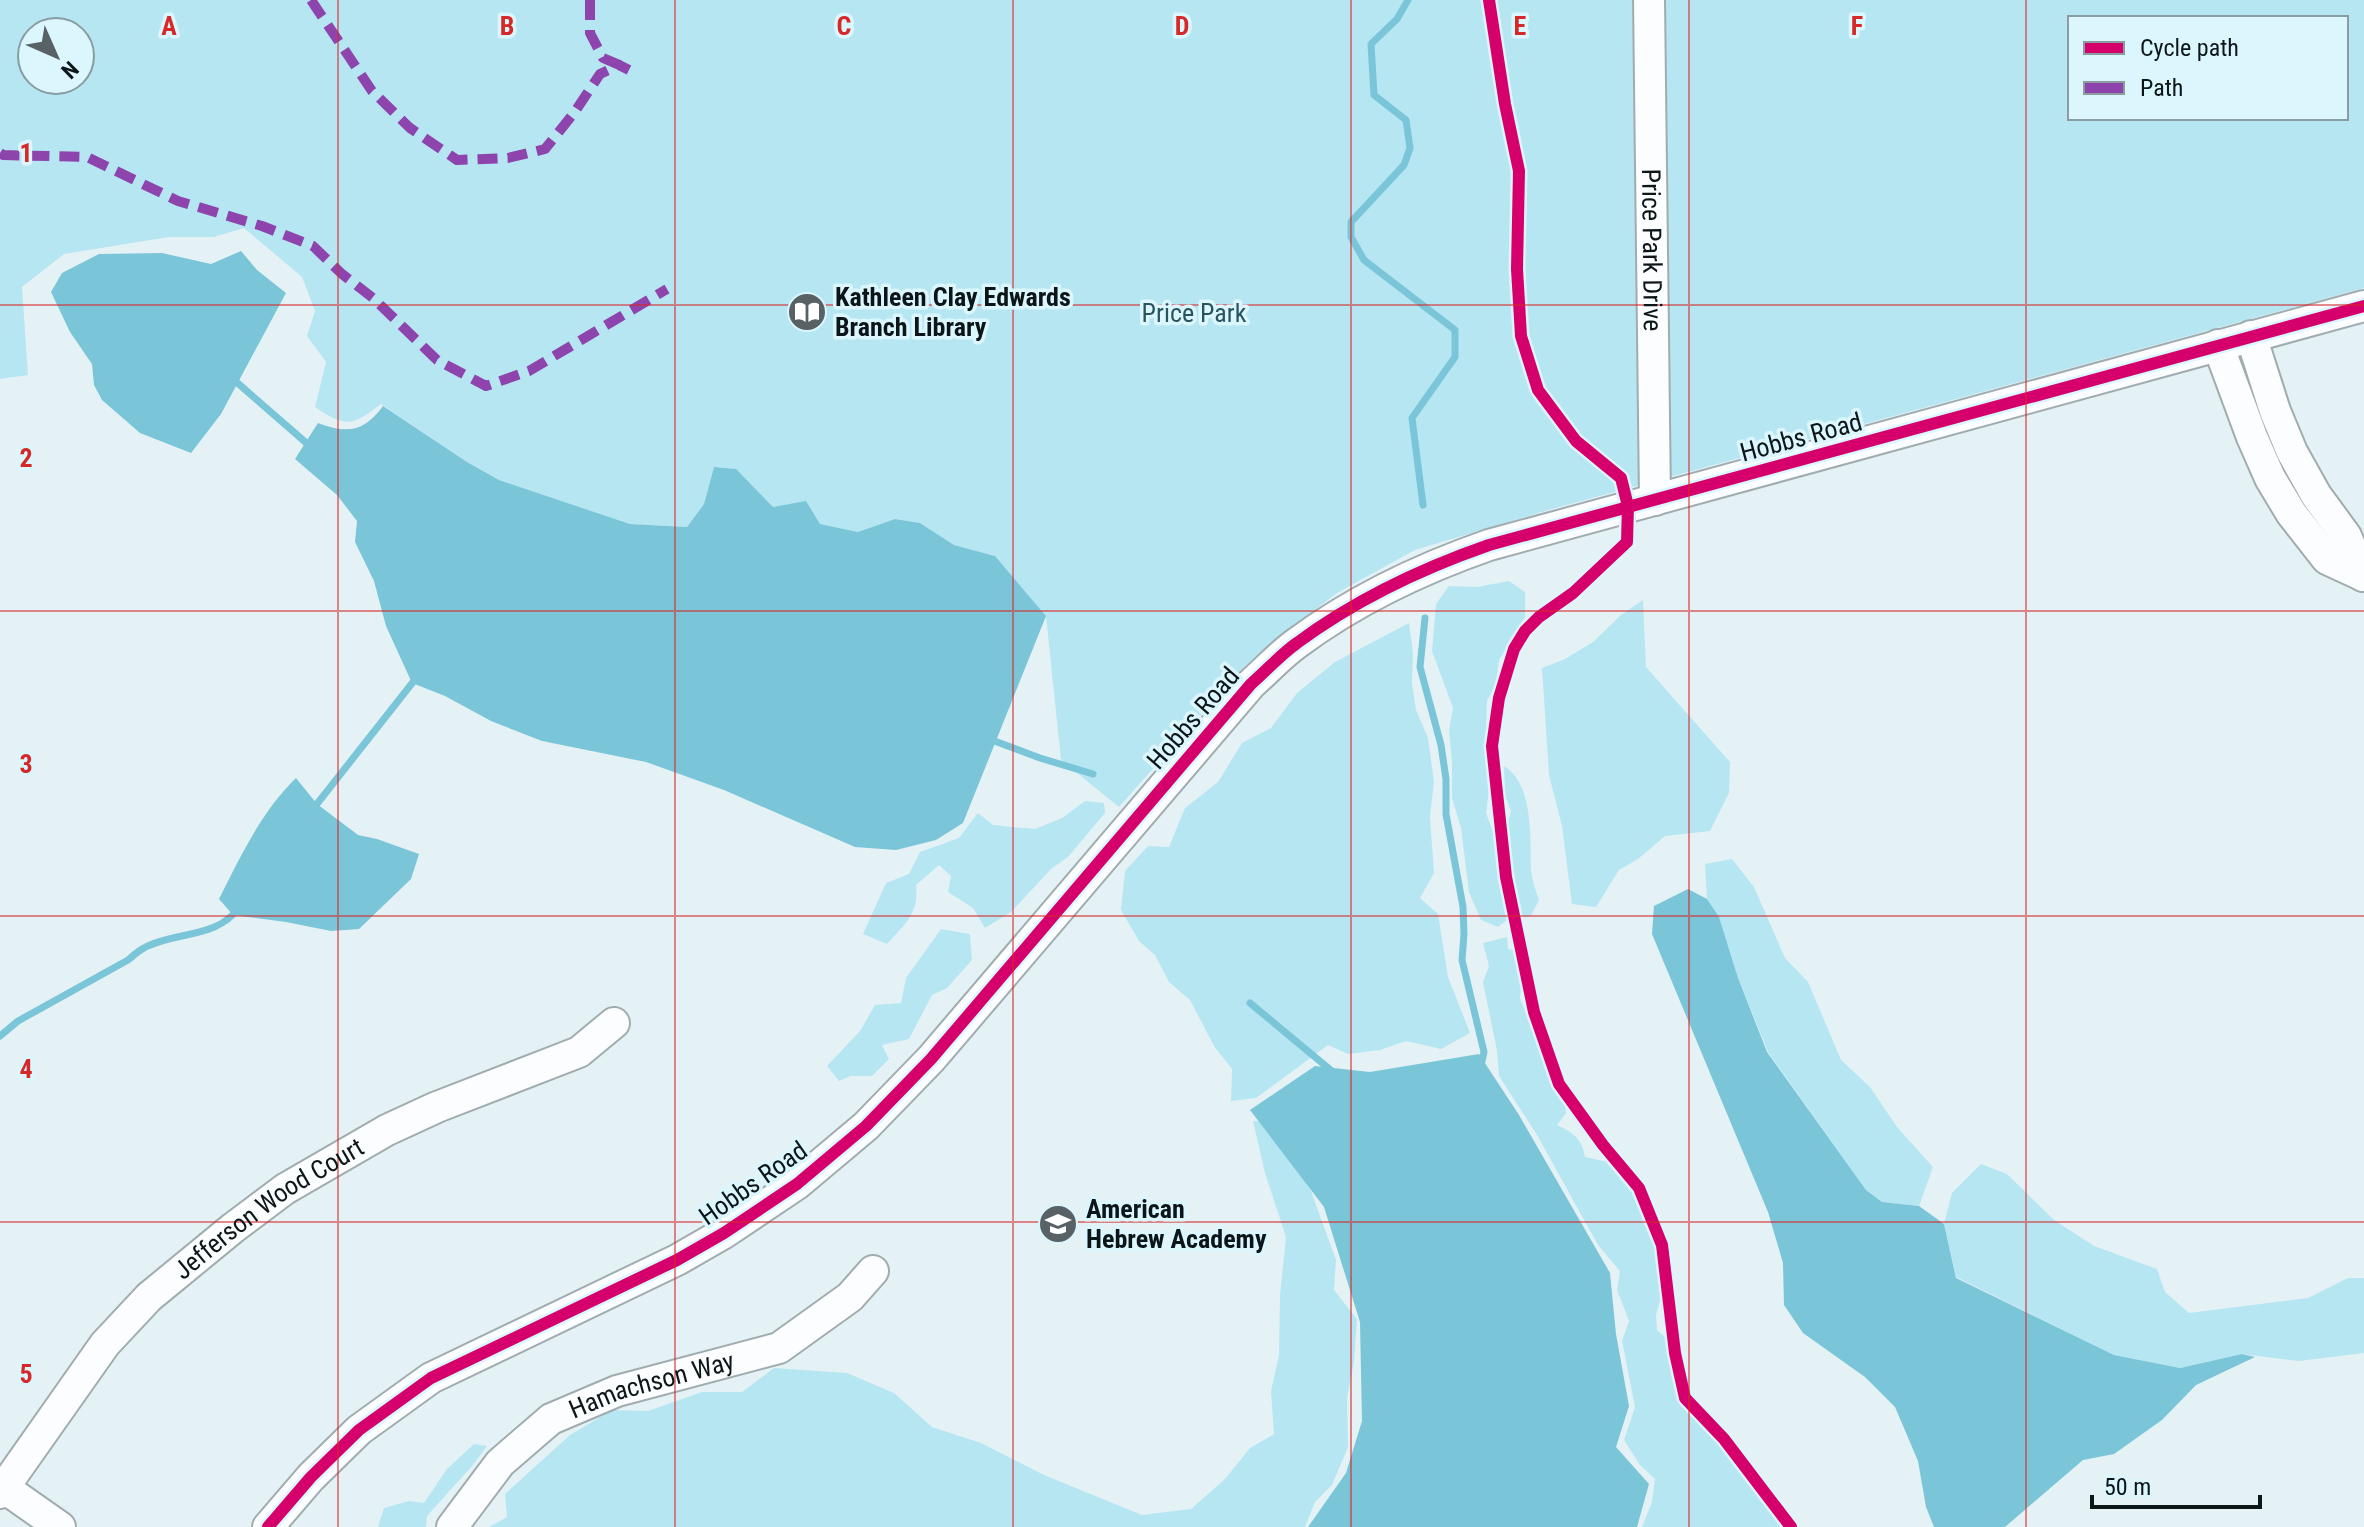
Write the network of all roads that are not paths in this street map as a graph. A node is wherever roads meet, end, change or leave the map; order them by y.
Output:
1 (1649, 0) edge
2 (2364, 306) edge
3 (2251, 336) junction
4 (2218, 345) junction
5 (1655, 500) junction
6 (2364, 576) edge
7 (614, 1023) dead end
8 (873, 1271) dead end
9 (1, 1488) edge
10 (60, 1527) edge
11 (268, 1527) edge
12 (452, 1527) edge

1 - 5 street, Price Park Drive
2 - 3 street, Hobbs Road
3 - 4 street, Hobbs Road
3 - 6 street
4 - 5 street, Hobbs Road
4 - 6 street
5 - 11 street, Hobbs Road
7 - 9 street, Jefferson Wood Court
8 - 12 street, Hamachson Way
9 - 10 street

